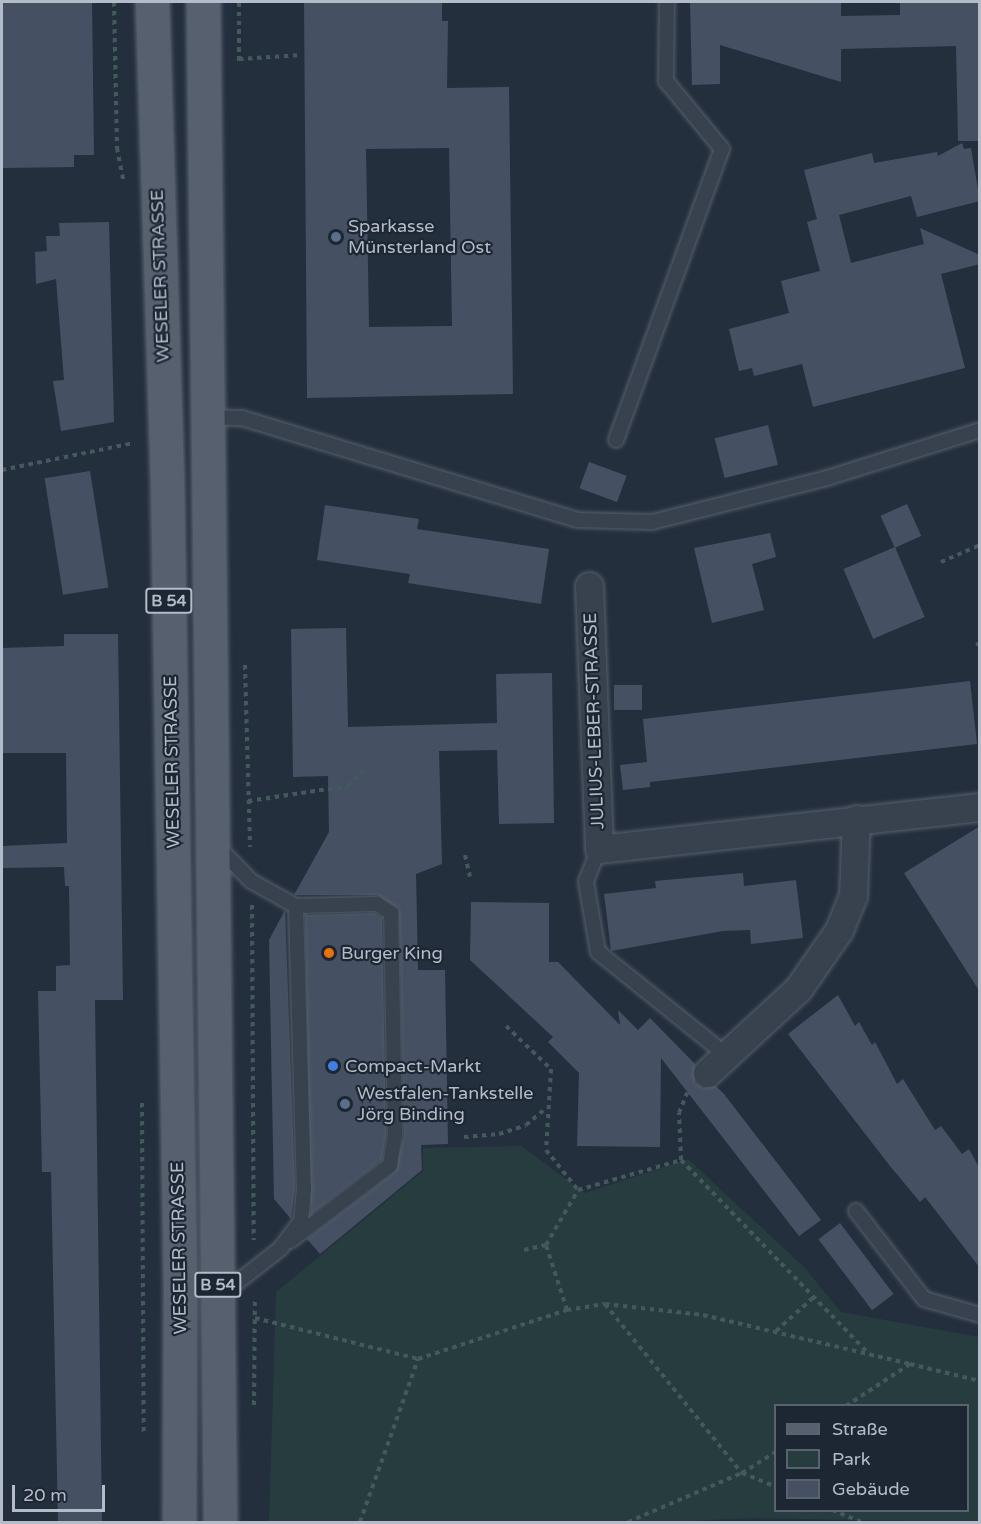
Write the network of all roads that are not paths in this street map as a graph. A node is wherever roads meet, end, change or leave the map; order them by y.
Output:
1 (152, 2) edge
2 (203, 2) edge
3 (667, 2) edge
4 (206, 417) junction
5 (980, 430) edge
6 (616, 440) dead end
7 (589, 586) dead end
8 (980, 807) edge
9 (856, 819) junction
10 (212, 841) junction
11 (599, 849) junction
12 (296, 906) junction
13 (716, 1064) joint
14 (856, 1211) dead end
15 (281, 1248) junction
16 (218, 1297) junction
17 (980, 1315) edge
18 (180, 1522) edge
19 (220, 1522) edge

1 - 18 main road, WESELER STRASSE / B 54
2 - 4 main road, B 54
3 - 6 lane
4 - 5 lane
4 - 10 main road, B 54
7 - 11 street, JULIUS-LEBER-STRASSE
8 - 9 street, JULIUS-LEBER-STRASSE
9 - 11 street, JULIUS-LEBER-STRASSE
9 - 13 street
10 - 12 lane
10 - 16 main road, B 54
11 - 13 lane
12 - 15 lane
12 - 15 lane
14 - 17 lane
15 - 16 lane
16 - 19 main road, B 54

